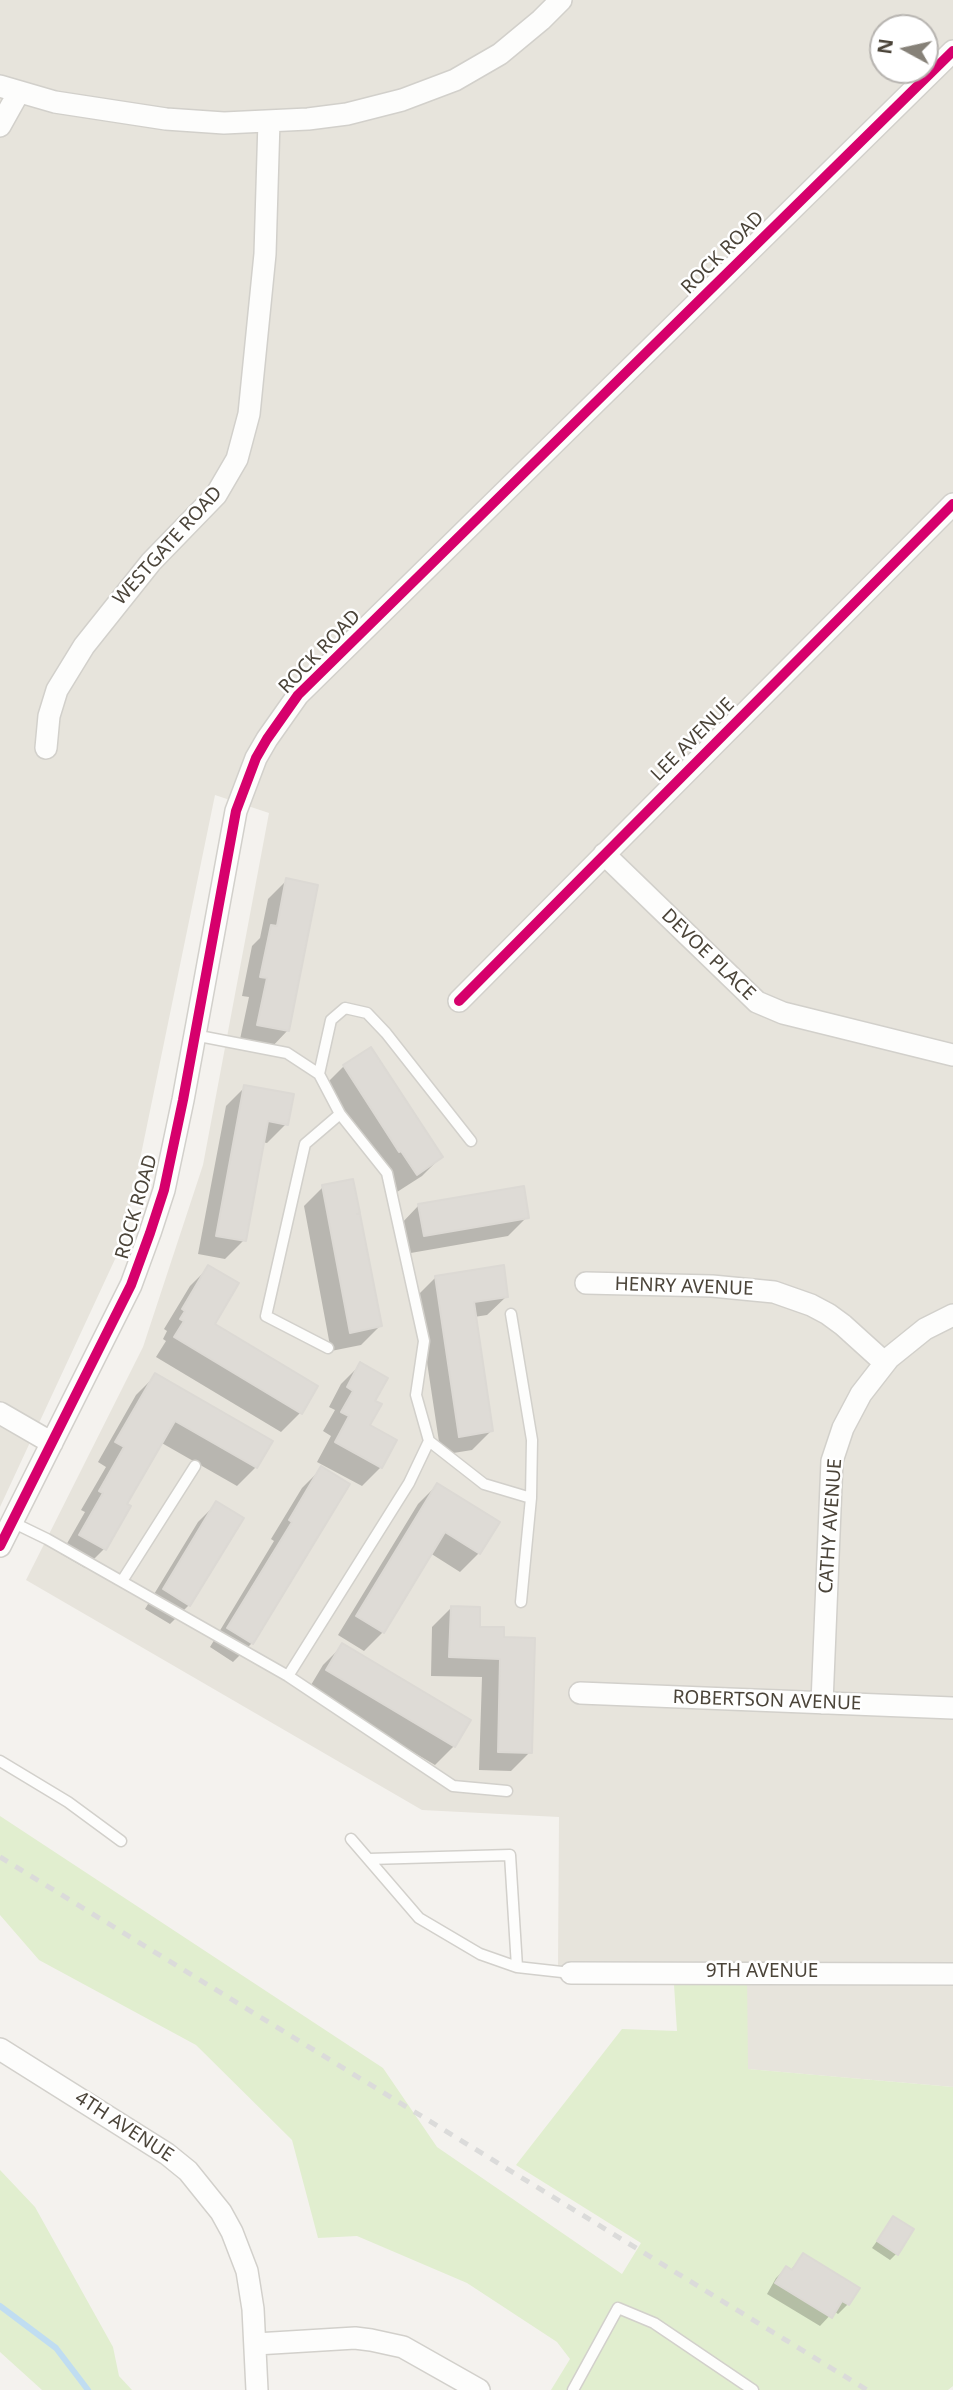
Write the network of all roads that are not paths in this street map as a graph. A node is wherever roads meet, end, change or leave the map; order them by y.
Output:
1 (562, 0) edge
2 (953, 51) edge
3 (10, 89) edge
4 (269, 121) junction
5 (0, 126) edge
6 (953, 504) edge
7 (46, 748) dead end
8 (604, 854) junction
9 (459, 1001) dead end
10 (194, 1035) junction
11 (953, 1055) edge
12 (319, 1074) junction
13 (340, 1114) junction
14 (471, 1141) dead end
15 (586, 1283) dead end
16 (511, 1314) dead end
17 (953, 1315) edge
18 (328, 1348) dead end
19 (884, 1363) junction
20 (0, 1413) edge
21 (429, 1441) junction
22 (52, 1443) junction
23 (195, 1466) dead end
24 (531, 1498) junction
25 (12, 1522) junction
26 (0, 1546) edge
27 (122, 1581) junction
28 (521, 1602) dead end
29 (288, 1676) junction
30 (580, 1693) dead end
31 (822, 1703) junction
32 (953, 1708) edge
33 (0, 1761) edge
34 (507, 1791) dead end
35 (352, 1839) dead end
36 (121, 1841) dead end
37 (369, 1859) junction
38 (517, 1967) junction
39 (571, 1973) joint
40 (953, 1974) edge
41 (0, 2049) edge
42 (256, 2344) junction
43 (257, 2390) edge
44 (479, 2390) edge
45 (573, 2390) edge
46 (753, 2390) edge

1 - 4 street
2 - 10 street, ROCK ROAD
3 - 4 street
3 - 5 street
4 - 7 street, WESTGATE ROAD
6 - 8 street, LEE AVENUE
8 - 9 street, LEE AVENUE
8 - 11 street, DEVOE PLACE
10 - 12 lane
10 - 22 street, ROCK ROAD
12 - 13 lane
12 - 14 lane
13 - 18 lane
13 - 21 lane
15 - 19 street, HENRY AVENUE
16 - 24 lane
17 - 19 street, CATHY AVENUE
19 - 31 street, CATHY AVENUE
20 - 22 street
21 - 24 lane
21 - 29 lane
22 - 25 street, ROCK ROAD
23 - 27 lane
24 - 28 lane
25 - 26 street, ROCK ROAD
25 - 27 lane
27 - 29 lane
29 - 34 lane
30 - 31 street, ROBERTSON AVENUE
31 - 32 street, ROBERTSON AVENUE
33 - 36 lane
35 - 37 lane
37 - 38 lane
37 - 38 lane
38 - 39 lane
39 - 40 street, 9TH AVENUE
41 - 42 street, 4TH AVENUE
42 - 43 street, 4TH AVENUE
42 - 44 street
45 - 46 lane

